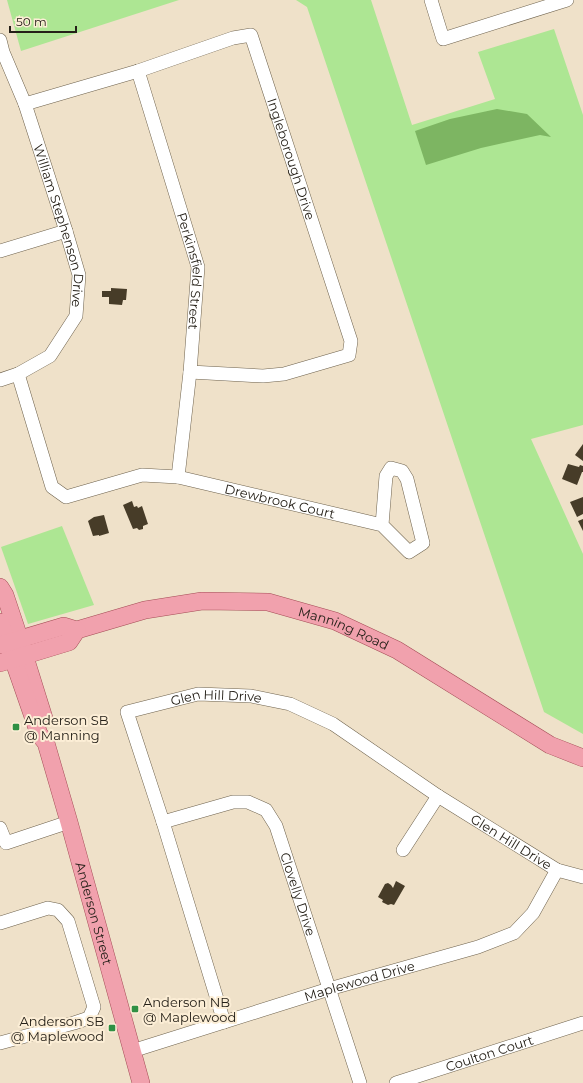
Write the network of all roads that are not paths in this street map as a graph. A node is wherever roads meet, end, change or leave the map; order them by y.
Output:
1 (431, 0) edge
2 (567, 0) edge
3 (0, 40) edge
4 (138, 71) junction
5 (25, 104) junction
6 (66, 231) junction
7 (0, 251) edge
8 (190, 372) junction
9 (18, 374) junction
10 (0, 380) edge
11 (178, 477) junction
12 (382, 525) junction
13 (0, 587) edge
14 (0, 622) edge
15 (77, 630) junction
16 (9, 642) edge
17 (12, 659) edge
18 (583, 758) edge
19 (438, 796) junction
20 (69, 822) junction
21 (163, 822) junction
22 (0, 828) edge
23 (3, 846) edge
24 (403, 850) dead end
25 (557, 870) junction
26 (583, 877) edge
27 (0, 923) edge
28 (329, 989) junction
29 (224, 1022) junction
30 (583, 1023) edge
31 (0, 1043) edge
32 (132, 1051) junction
33 (141, 1083) edge
34 (360, 1083) edge
35 (396, 1083) edge

1 - 2 street
3 - 5 street, William Stephenson Drive
4 - 5 street, Ingleborough Drive
4 - 8 street, Perkinsfield Street
4 - 8 street, Ingleborough Drive
5 - 6 street, William Stephenson Drive
6 - 7 street
6 - 9 street, William Stephenson Drive
8 - 11 street, Perkinsfield Street
9 - 10 street, William Stephenson Drive
9 - 11 street, Drewbrook Court
11 - 12 street, Drewbrook Court
12 - 12 street
13 - 16 main road, Anderson Street
14 - 16 main road, Anderson Street
15 - 16 main road, Manning Road
15 - 17 main road, Manning Road
15 - 18 main road, Manning Road
16 - 17 main road, Anderson Street
17 - 20 main road, Anderson Street
19 - 21 street, Glen Hill Drive
19 - 24 street
19 - 25 street, Glen Hill Drive
20 - 23 street
20 - 32 main road, Anderson Street
21 - 28 street, Clovelly Drive
21 - 29 street, Glen Hill Drive
22 - 23 street
25 - 26 street, Glen Hill Drive
25 - 28 street, Maplewood Drive
27 - 31 street
28 - 29 street, Maplewood Drive
28 - 34 street, Clovelly Drive
29 - 32 street, Maplewood Drive
30 - 35 street, Coulton Court
32 - 33 main road, Anderson Street

